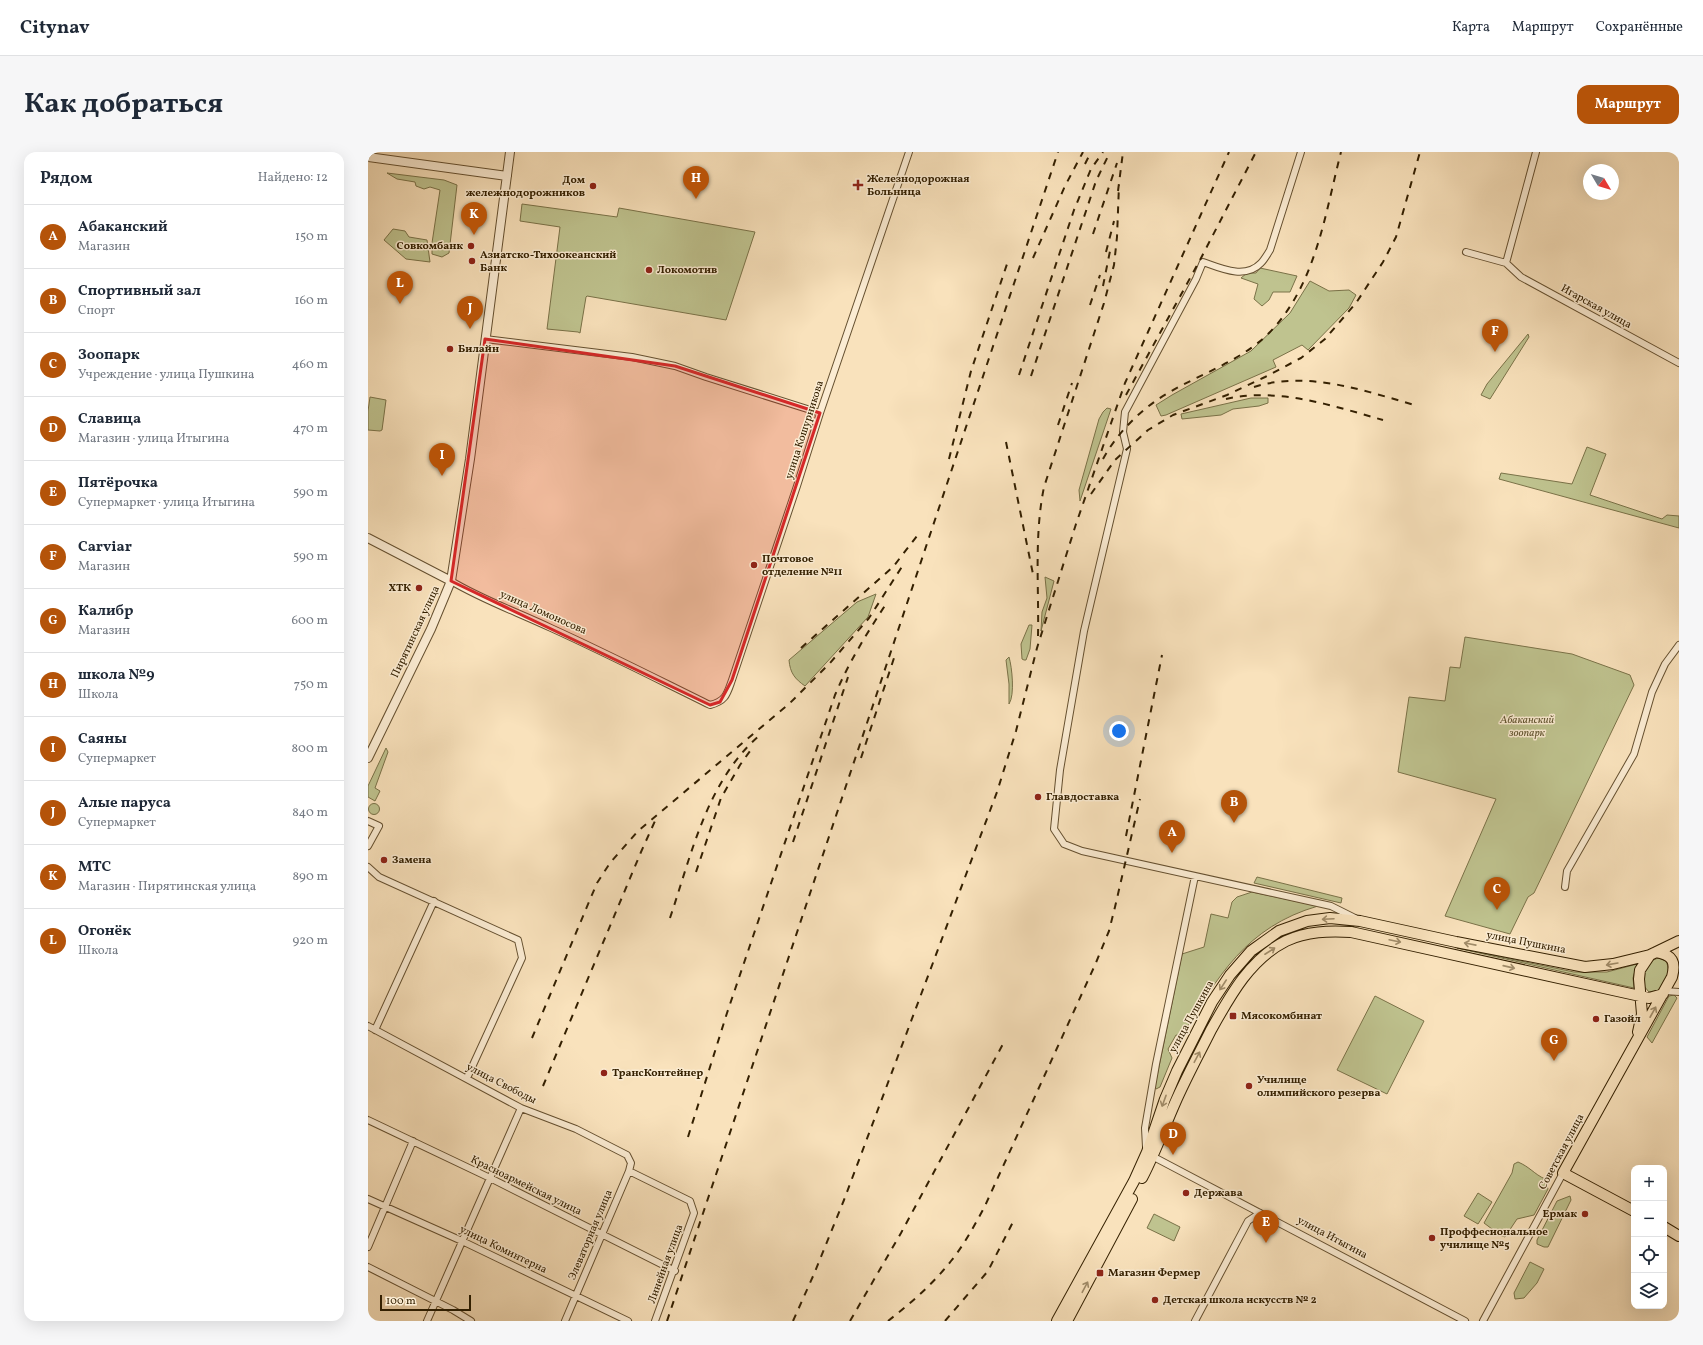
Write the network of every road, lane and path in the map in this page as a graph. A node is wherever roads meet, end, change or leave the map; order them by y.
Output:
1 (510, 152) edge
2 (909, 152) edge
3 (1301, 152) edge
4 (1536, 152) edge
5 (368, 157) edge
6 (507, 176) junction
7 (1466, 252) dead end
8 (1506, 263) junction
9 (485, 339) junction
10 (1679, 363) edge
11 (820, 413) junction
12 (368, 538) edge
13 (452, 581) junction
14 (1679, 646) edge
15 (710, 704) joint
16 (368, 758) edge
17 (368, 821) edge
18 (368, 846) edge
19 (368, 867) edge
20 (1195, 876) junction
21 (1565, 887) dead end
22 (434, 901) junction
23 (1360, 920) junction
24 (1679, 941) edge
25 (1653, 954) junction
26 (1679, 963) edge
27 (1672, 977) junction
28 (1601, 988) junction
29 (1664, 992) junction
30 (1679, 992) edge
31 (1641, 997) junction
32 (1642, 1014) junction
33 (368, 1026) edge
34 (375, 1030) junction
35 (1629, 1054) junction
36 (467, 1078) junction
37 (521, 1108) junction
38 (368, 1120) edge
39 (412, 1141) junction
40 (1150, 1155) junction
41 (629, 1171) junction
42 (1564, 1173) junction
43 (490, 1178) junction
44 (368, 1199) edge
45 (385, 1207) junction
46 (1631, 1209) edge
47 (1260, 1213) junction
48 (1667, 1229) edge
49 (602, 1234) junction
50 (1679, 1236) edge
51 (462, 1241) junction
52 (368, 1247) edge
53 (368, 1267) edge
54 (675, 1271) junction
55 (576, 1296) junction
56 (436, 1301) junction
57 (427, 1321) edge
58 (471, 1321) edge
59 (565, 1321) edge
60 (628, 1321) edge
61 (655, 1321) edge
62 (1057, 1321) edge
63 (1067, 1321) edge
64 (1196, 1321) edge
65 (1465, 1321) edge
66 (1484, 1321) edge

1 - 6 street, Пирятинская улица
2 - 11 street, улица Кошурникова
3 - 20 street
4 - 8 street
5 - 6 street
6 - 9 street, Пирятинская улица
7 - 8 street, Игарская улица
8 - 10 street, Игарская улица
9 - 11 street
9 - 13 street, Пирятинская улица
11 - 15 street, улица Кошурникова
12 - 13 street, улица Ломоносова
13 - 15 street, улица Ломоносова
13 - 16 street, Пирятинская улица
14 - 21 street
17 - 18 street
19 - 22 street
20 - 23 street
20 - 40 street
22 - 34 street
22 - 36 street
25 -> 23 main road, улица Пушкина
23 -> 40 main road, улица Пушкина
24 - 25 main road, улица Пушкина
25 - 27 main road
25 - 31 main road
26 - 27 main road
27 - 29 main road
28 - 31 main road, улица Пушкина
28 - 32 main road
40 -> 28 main road, улица Пушкина
29 - 30 street
29 - 31 main road
35 -> 29 main road, Советская улица
31 - 32 main road
32 - 35 main road
33 - 34 street, улица Свободы
34 - 36 street, улица Свободы
35 - 42 main road, Советская улица
36 - 37 street, улица Свободы
37 - 41 street, улица Свободы
37 - 43 street
38 - 39 street, Красноармейская улица
39 - 43 street, Красноармейская улица
39 - 45 street
40 - 47 street, улица Итыгина
40 - 62 main road, улица Пушкина
63 -> 40 main road, улица Пушкина
41 - 49 street, Элеваторная улица
41 - 54 street, Линейная улица
42 - 46 main road
42 - 66 street, Советская улица
43 - 49 street, Красноармейская улица
43 - 51 street
44 - 45 street, улица Коминтерна
45 - 51 street, улица Коминтерна
45 - 52 street
47 - 64 street
47 - 65 street, улица Итыгина
48 - 50 main road
49 - 54 street, Красноармейская улица
49 - 55 street, Элеваторная улица
51 - 55 street, улица Коминтерна
51 - 56 street
53 - 56 street
54 - 61 street, Линейная улица
55 - 59 street, Элеваторная улица
55 - 60 street, улица Коминтерна
56 - 57 street
56 - 58 street

